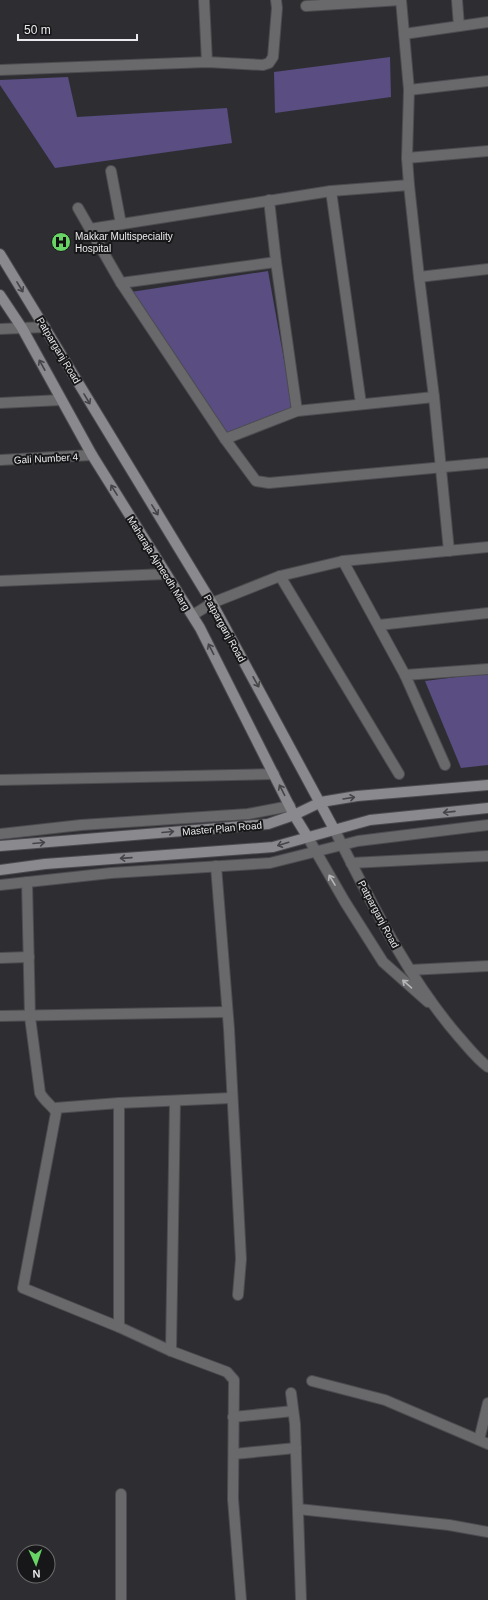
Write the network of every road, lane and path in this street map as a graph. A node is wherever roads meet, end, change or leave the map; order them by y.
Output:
1 (204, 0) edge
2 (276, 0) edge
3 (401, 0) edge
4 (457, 0) edge
5 (306, 6) dead end
6 (488, 22) edge
7 (459, 26) junction
8 (404, 34) junction
9 (207, 62) junction
10 (0, 70) edge
11 (488, 81) edge
12 (410, 90) junction
13 (488, 151) edge
14 (407, 158) junction
15 (111, 171) dead end
16 (409, 185) junction
17 (331, 191) junction
18 (269, 200) junction
19 (78, 208) dead end
20 (121, 224) junction
21 (90, 229) junction
22 (0, 254) edge
23 (276, 262) junction
24 (488, 269) edge
25 (418, 277) junction
26 (121, 283) junction
27 (0, 295) edge
28 (45, 327) junction
29 (22, 328) junction
30 (0, 329) edge
31 (434, 397) junction
32 (61, 400) junction
33 (0, 403) edge
34 (361, 404) junction
35 (297, 411) junction
36 (225, 439) junction
37 (92, 455) junction
38 (0, 460) edge
39 (488, 463) edge
40 (441, 468) junction
41 (488, 547) edge
42 (449, 551) junction
43 (343, 561) junction
44 (166, 574) junction
45 (280, 576) junction
46 (0, 581) edge
47 (212, 604) junction
48 (488, 613) edge
49 (192, 615) junction
50 (379, 625) junction
51 (488, 669) edge
52 (405, 675) junction
53 (445, 765) dead end
54 (274, 774) junction
55 (399, 774) dead end
56 (0, 780) edge
57 (488, 785) edge
58 (321, 802) junction
59 (488, 808) edge
60 (292, 811) junction
61 (488, 825) edge
62 (334, 829) junction
63 (0, 834) edge
64 (307, 836) junction
65 (342, 845) junction
66 (0, 846) edge
67 (315, 852) junction
68 (488, 856) edge
69 (351, 863) junction
70 (216, 866) junction
71 (0, 870) edge
72 (27, 882) junction
73 (0, 885) edge
74 (29, 957) junction
75 (0, 958) edge
76 (488, 966) edge
77 (410, 970) junction
78 (437, 1010) junction
79 (227, 1012) junction
80 (0, 1016) edge
81 (30, 1016) junction
82 (488, 1068) edge
83 (231, 1098) junction
84 (176, 1101) junction
85 (119, 1103) junction
86 (55, 1108) junction
87 (238, 1295) dead end
88 (119, 1327) junction
89 (171, 1351) junction
90 (312, 1381) dead end
91 (291, 1392) dead end
92 (488, 1403) edge
93 (293, 1411) junction
94 (233, 1417) junction
95 (484, 1442) edge
96 (296, 1448) junction
97 (234, 1454) junction
98 (121, 1494) dead end
99 (298, 1509) junction
100 (488, 1532) edge
101 (122, 1600) edge
102 (241, 1600) edge
103 (301, 1600) edge

1 - 9 street
2 - 9 street
3 - 5 street
3 - 8 street
4 - 7 street
6 - 7 street
7 - 8 street
8 - 12 street
9 - 10 street
11 - 12 street
12 - 14 street
13 - 14 street
14 - 16 street
15 - 20 street
16 - 17 street
16 - 25 street
17 - 18 street
17 - 34 street
18 - 20 street
18 - 23 street
19 - 21 street
20 - 21 street
21 - 26 street
22 -> 28 main road, Patparganj Road
23 - 26 street
23 - 35 street
24 - 25 street
25 - 31 street
26 - 36 street
27 - 29 main road, Maharaja Ajmeedh Marg
28 - 29 street
28 -> 47 main road, Patparganj Road
29 - 30 street
32 -> 29 main road, Maharaja Ajmeedh Marg
31 - 34 street
31 - 40 street
32 - 33 street
32 - 37 main road, Maharaja Ajmeedh Marg
34 - 35 street
35 - 36 street
36 - 40 street
37 - 38 street, Gali Number 4
44 -> 37 main road, Maharaja Ajmeedh Marg
39 - 40 street
40 - 42 street
41 - 42 street
42 - 43 street
43 - 45 street
43 - 50 street
44 - 46 street
44 - 49 main road, Maharaja Ajmeedh Marg
45 - 47 street
45 - 55 street
47 - 49 street
47 -> 58 main road, Patparganj Road
48 - 50 street
54 -> 49 main road, Maharaja Ajmeedh Marg
50 - 52 street
51 - 52 street
52 - 53 street
54 - 56 street
60 -> 54 main road, Maharaja Ajmeedh Marg
58 -> 57 main road, Master Plan Road
58 - 60 main road, Master Plan Road
58 - 62 main road, Patparganj Road
59 -> 62 main road
60 - 63 street
60 - 64 main road, Maharaja Ajmeedh Marg
66 -> 60 main road, Master Plan Road
61 - 65 street
62 - 64 main road
62 - 65 street, Patparganj Road
64 - 67 street, Patparganj Road
64 -> 71 main road
65 - 67 street
65 - 69 street, Patparganj Road
67 - 70 street
78 -> 67 street, Patparganj Road
68 - 69 street
69 - 77 street, Patparganj Road
70 - 72 street
70 - 79 street
72 - 73 street
72 - 74 street
74 - 75 street
74 - 81 street
76 - 77 street
77 - 78 street, Patparganj Road
78 - 82 street, Patparganj Road
79 - 81 street
79 - 83 street
80 - 81 street
81 - 86 street
83 - 84 street
83 - 87 street
84 - 85 street
84 - 89 street
85 - 86 street
85 - 88 street
86 - 88 street
88 - 89 street
89 - 94 street
90 - 95 street
91 - 93 street
92 - 95 street
93 - 94 street
93 - 96 street
94 - 97 street
96 - 97 street
96 - 99 street
97 - 102 street
98 - 101 street
99 - 100 street
99 - 103 street

